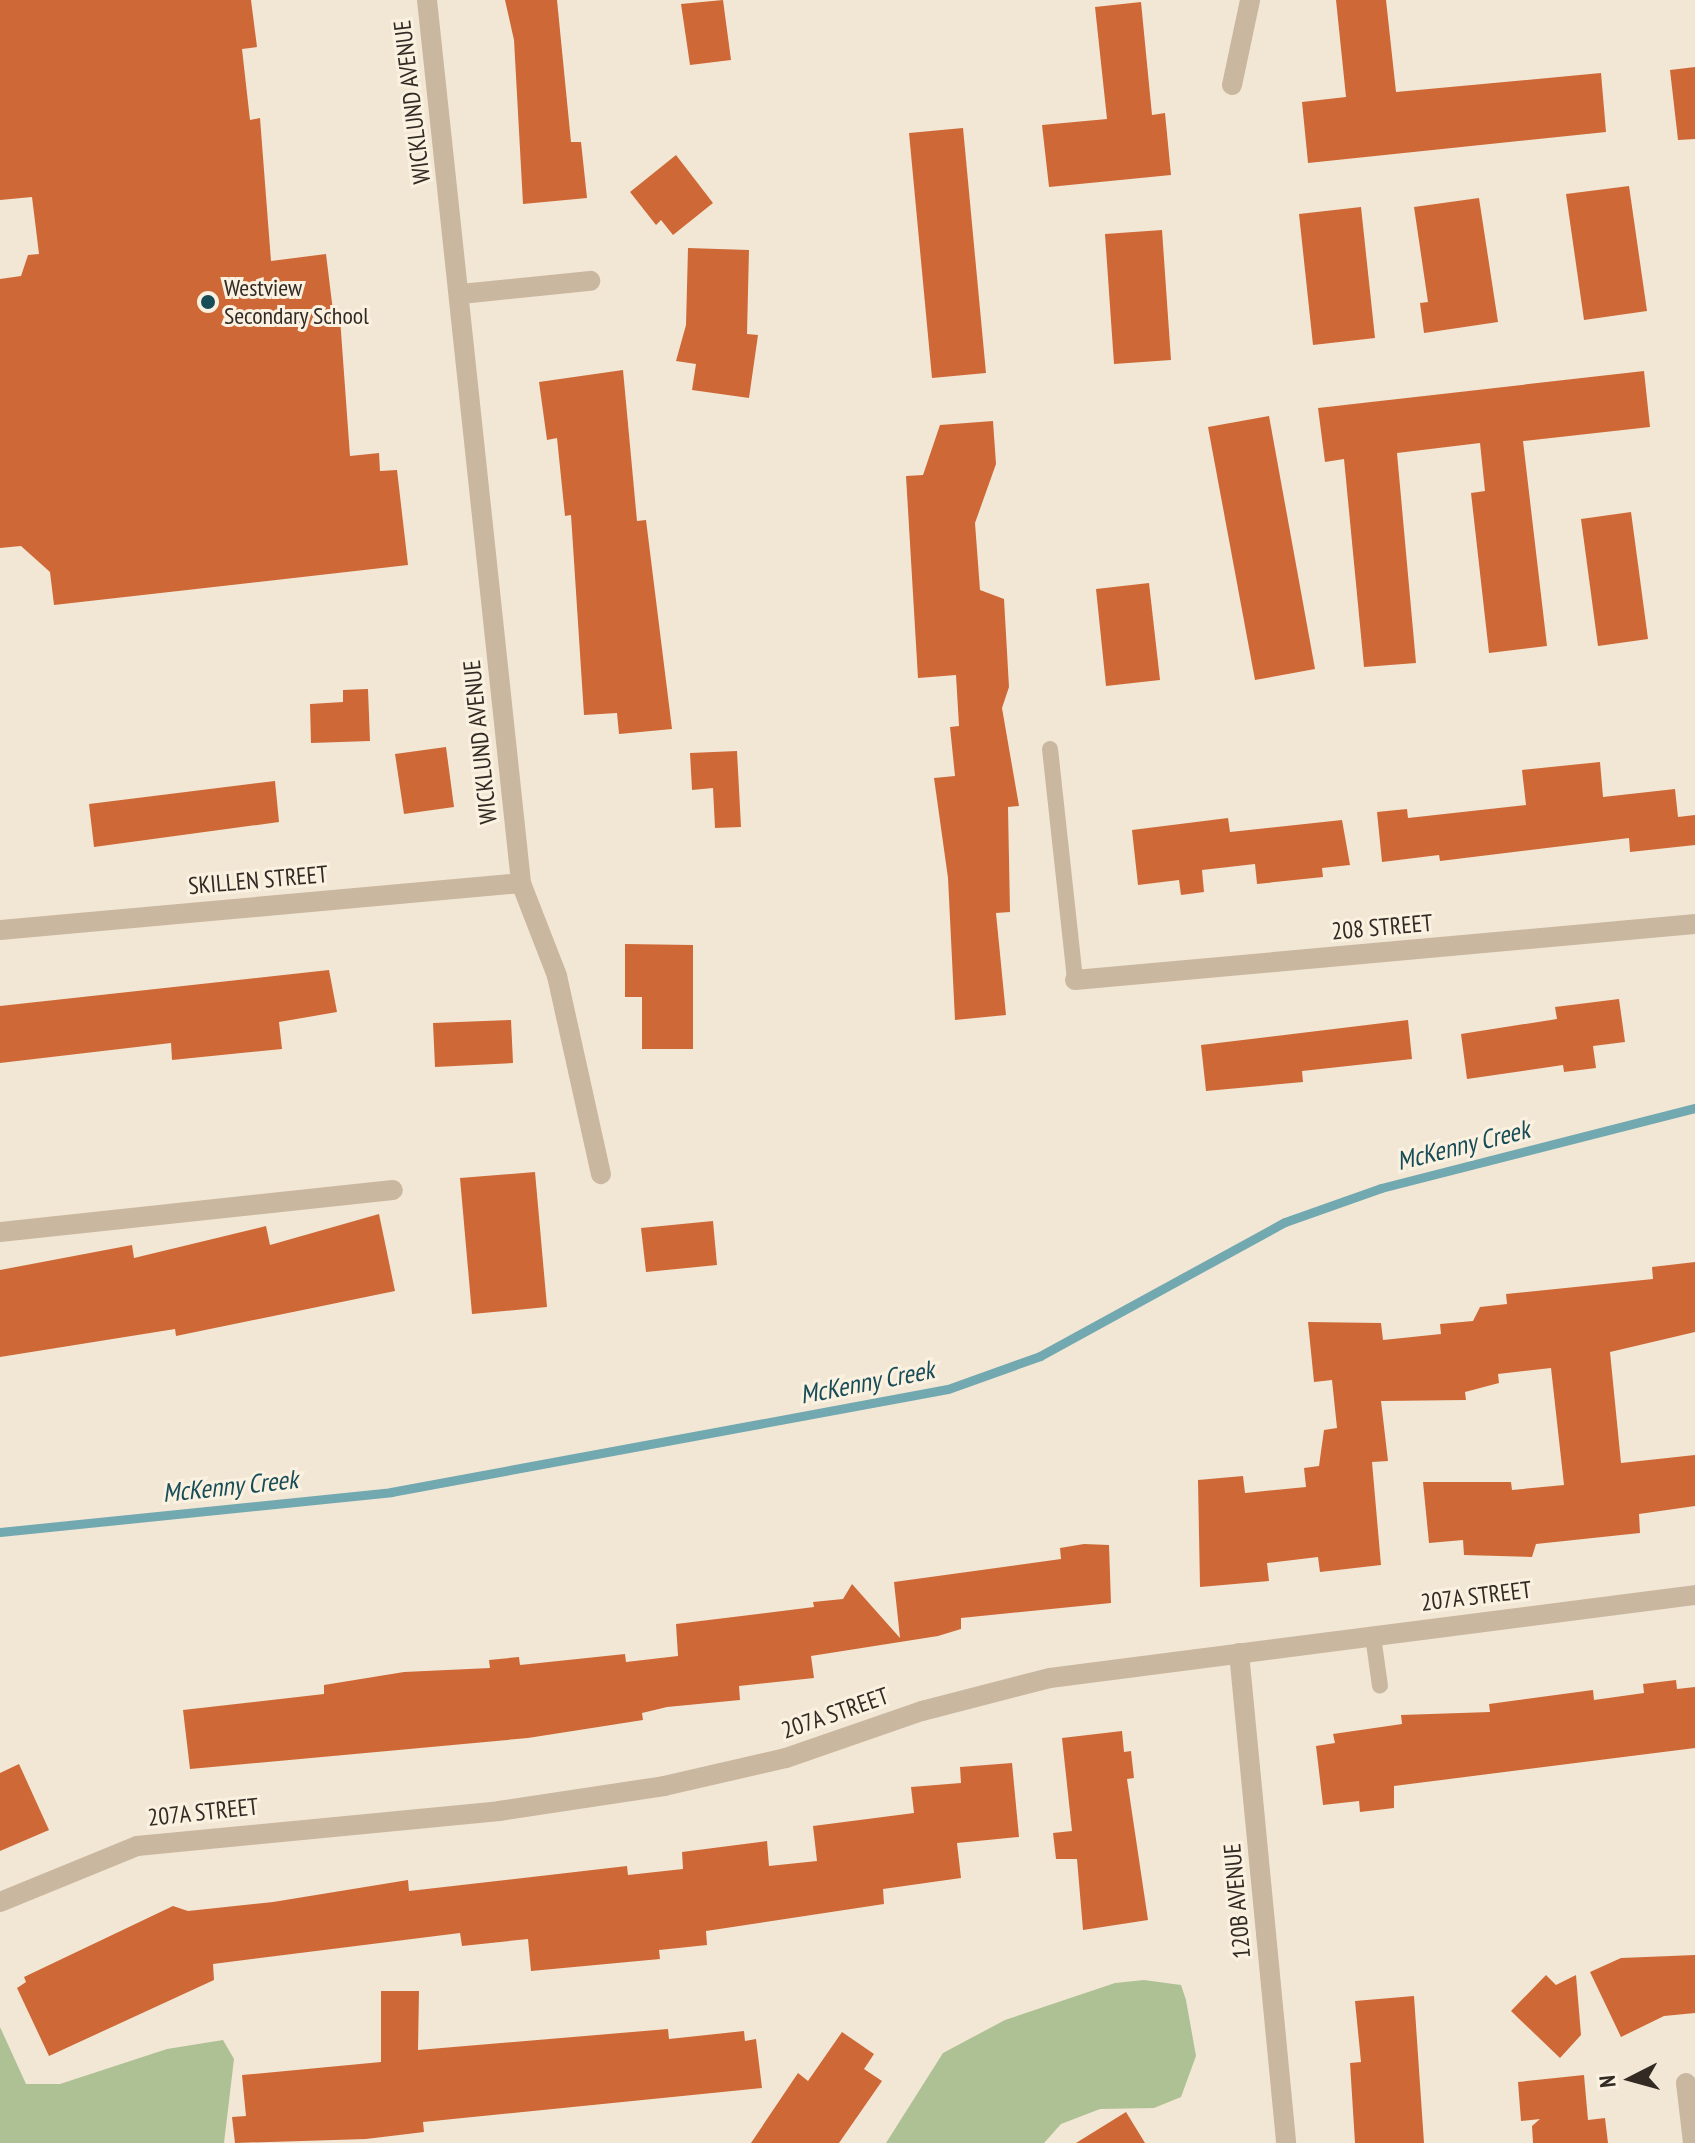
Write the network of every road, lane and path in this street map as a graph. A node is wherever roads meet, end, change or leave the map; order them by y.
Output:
1 (427, 0) edge
2 (1250, 0) edge
3 (1232, 85) dead end
4 (590, 281) dead end
5 (461, 294) junction
6 (1050, 749) dead end
7 (521, 883) junction
8 (1695, 924) edge
9 (0, 930) edge
10 (1075, 980) joint
11 (601, 1174) dead end
12 (393, 1190) dead end
13 (0, 1232) edge
14 (1695, 1595) edge
15 (1373, 1636) junction
16 (1239, 1653) junction
17 (1380, 1686) dead end
18 (0, 1902) edge
19 (1686, 2083) dead end
20 (1286, 2143) edge
21 (1693, 2143) edge

1 - 5 street, WICKLUND AVENUE
2 - 3 street
4 - 5 street
5 - 7 street, WICKLUND AVENUE
6 - 10 lane
7 - 9 street, SKILLEN STREET
7 - 11 street, WICKLUND AVENUE
8 - 10 street, 208 STREET
12 - 13 street
14 - 15 street, 207A STREET
15 - 16 street, 207A STREET
15 - 17 lane
16 - 18 street, 207A STREET
16 - 20 street, 120B AVENUE
19 - 21 street

